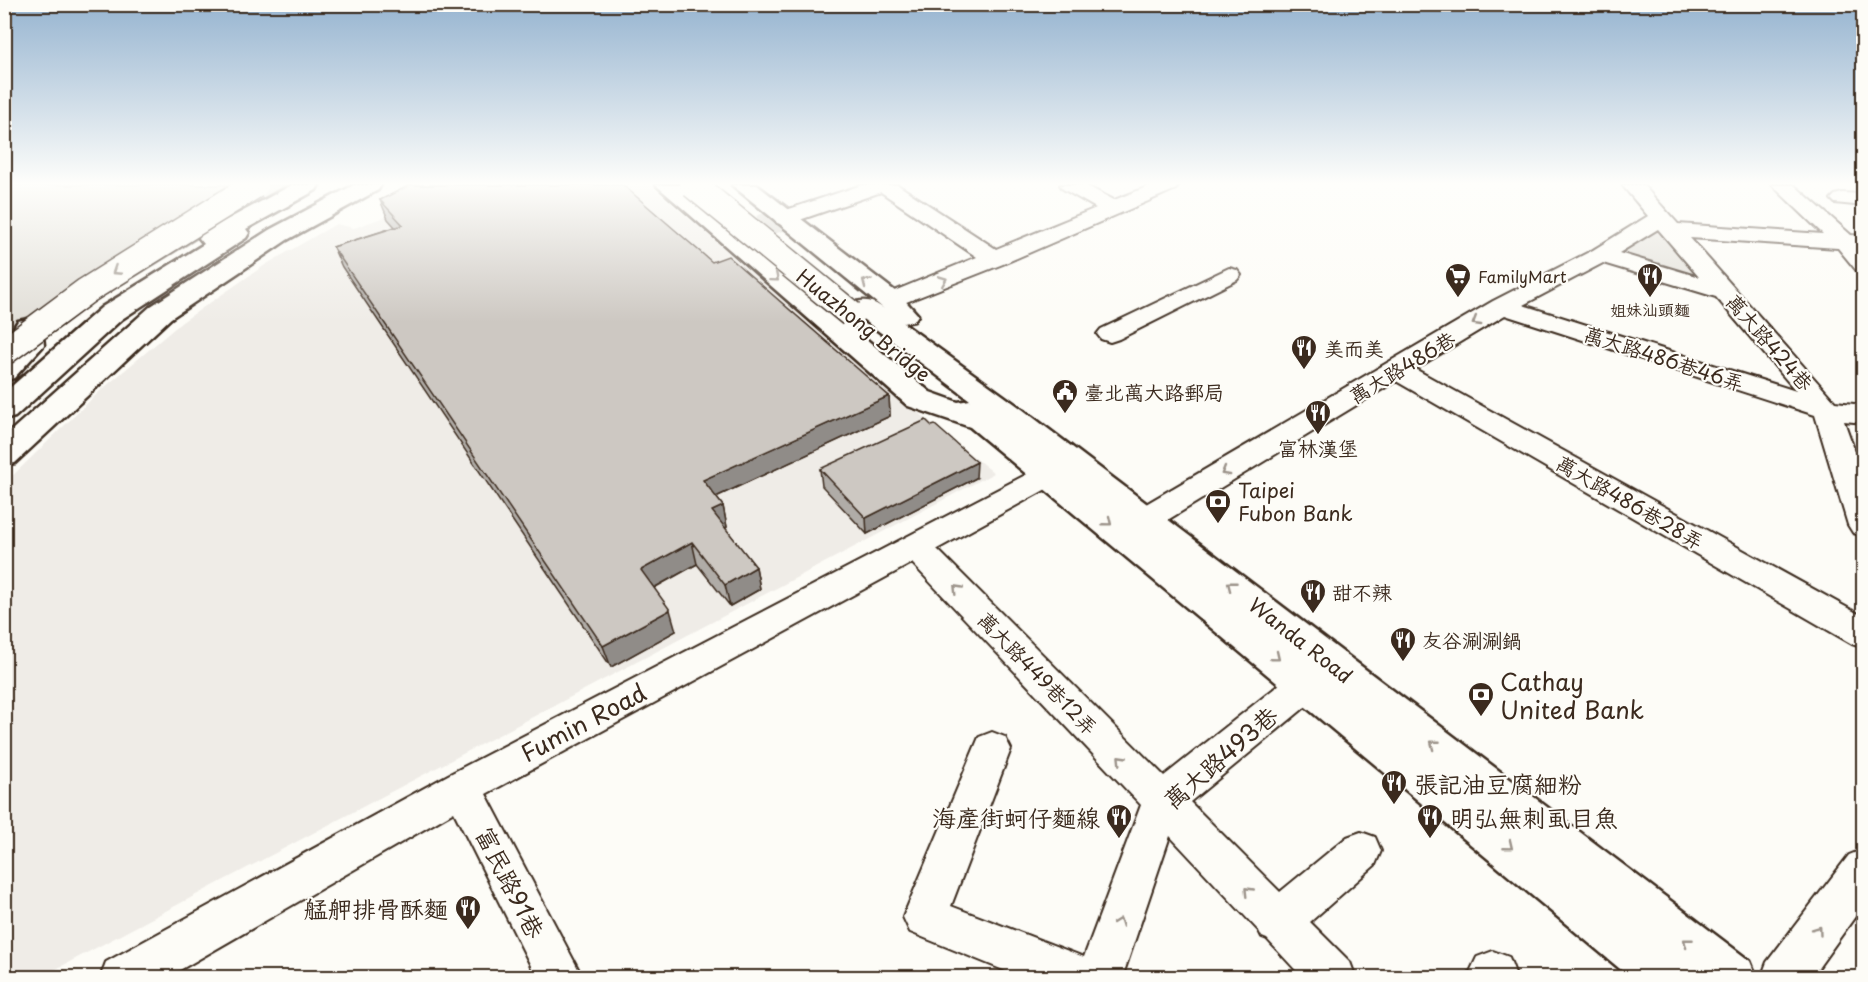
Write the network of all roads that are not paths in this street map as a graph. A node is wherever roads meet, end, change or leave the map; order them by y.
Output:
1 (182, 231) edge
2 (222, 231) edge
3 (240, 231) edge
4 (263, 231) edge
5 (286, 231) edge
6 (722, 231) edge
7 (759, 231) edge
8 (772, 231) edge
9 (797, 231) edge
10 (952, 231) edge
11 (1060, 231) edge
12 (1651, 231) edge
13 (1671, 231) edge
14 (1733, 231) edge
15 (1839, 231) edge
16 (1854, 243) edge
17 (1601, 255) junction
18 (995, 259) junction
19 (1863, 264) edge
20 (1229, 275) dead end
21 (1727, 293) junction
22 (1502, 306) junction
23 (869, 308) junction
24 (112, 313) junction
25 (28, 327) dead end
26 (1110, 334) dead end
27 (4, 352) edge
28 (1396, 370) junction
29 (4, 372) edge
30 (4, 410) edge
31 (1827, 410) junction
32 (990, 414) junction
33 (1863, 414) edge
34 (10, 444) edge
35 (1049, 475) junction
36 (1145, 519) junction
37 (1863, 525) edge
38 (914, 545) junction
39 (1863, 634) edge
40 (1308, 682) junction
41 (992, 749) dead end
42 (462, 787) junction
43 (1162, 801) junction
44 (1361, 851) dead end
45 (1863, 869) edge
46 (1277, 922) junction
47 (122, 978) edge
48 (561, 978) edge
49 (1081, 978) edge
50 (1099, 978) edge
51 (1334, 978) edge
52 (1670, 978) edge
53 (1733, 978) edge
54 (1783, 978) edge

1 -> 27 main road, bridge
2 - 24 main road
3 - 24 main road
4 - 34 main road
5 - 34 main road
6 -> 32 main road
7 - 23 main road, Huazhong Bridge, bridge
8 - 23 main road, Huazhong Bridge
23 -> 9 main road
10 - 18 street
11 - 18 street
12 - 17 street, 萬大路486巷
13 - 21 street, 萬大路424巷
14 - 16 street
15 - 16 street
16 - 19 street
17 - 21 street
17 - 22 street, 萬大路486巷
23 -> 18 street
20 - 26 street
21 - 31 street, 萬大路424巷
22 -> 28 street, 萬大路486巷
22 - 31 street, 萬大路486巷46弄
23 - 32 main road, Huazhong Bridge
23 - 32 main road
24 - 30 main road
25 - 29 main road
28 -> 36 street, 萬大路486巷
28 - 39 street, 萬大路486巷28弄
31 - 33 street, 萬大路486巷46弄
31 - 37 street, 萬大路424巷
32 - 35 main road, Wanda Road
32 - 36 main road, Wanda Road
35 - 38 street, Fumin Road
35 -> 40 main road, Wanda Road
53 -> 36 main road, Wanda Road
38 - 42 street, Fumin Road
43 -> 38 street, 萬大路449巷12弄
40 - 43 street, 萬大路493巷
40 -> 52 main road, Wanda Road
41 - 49 street
42 - 47 street, Fumin Road
42 - 48 street, 富民路91巷
46 -> 43 street, 萬大路449巷12弄
50 -> 43 street, 萬大路493巷
44 - 46 street
54 -> 45 street
46 - 51 street, 萬大路449巷12弄

